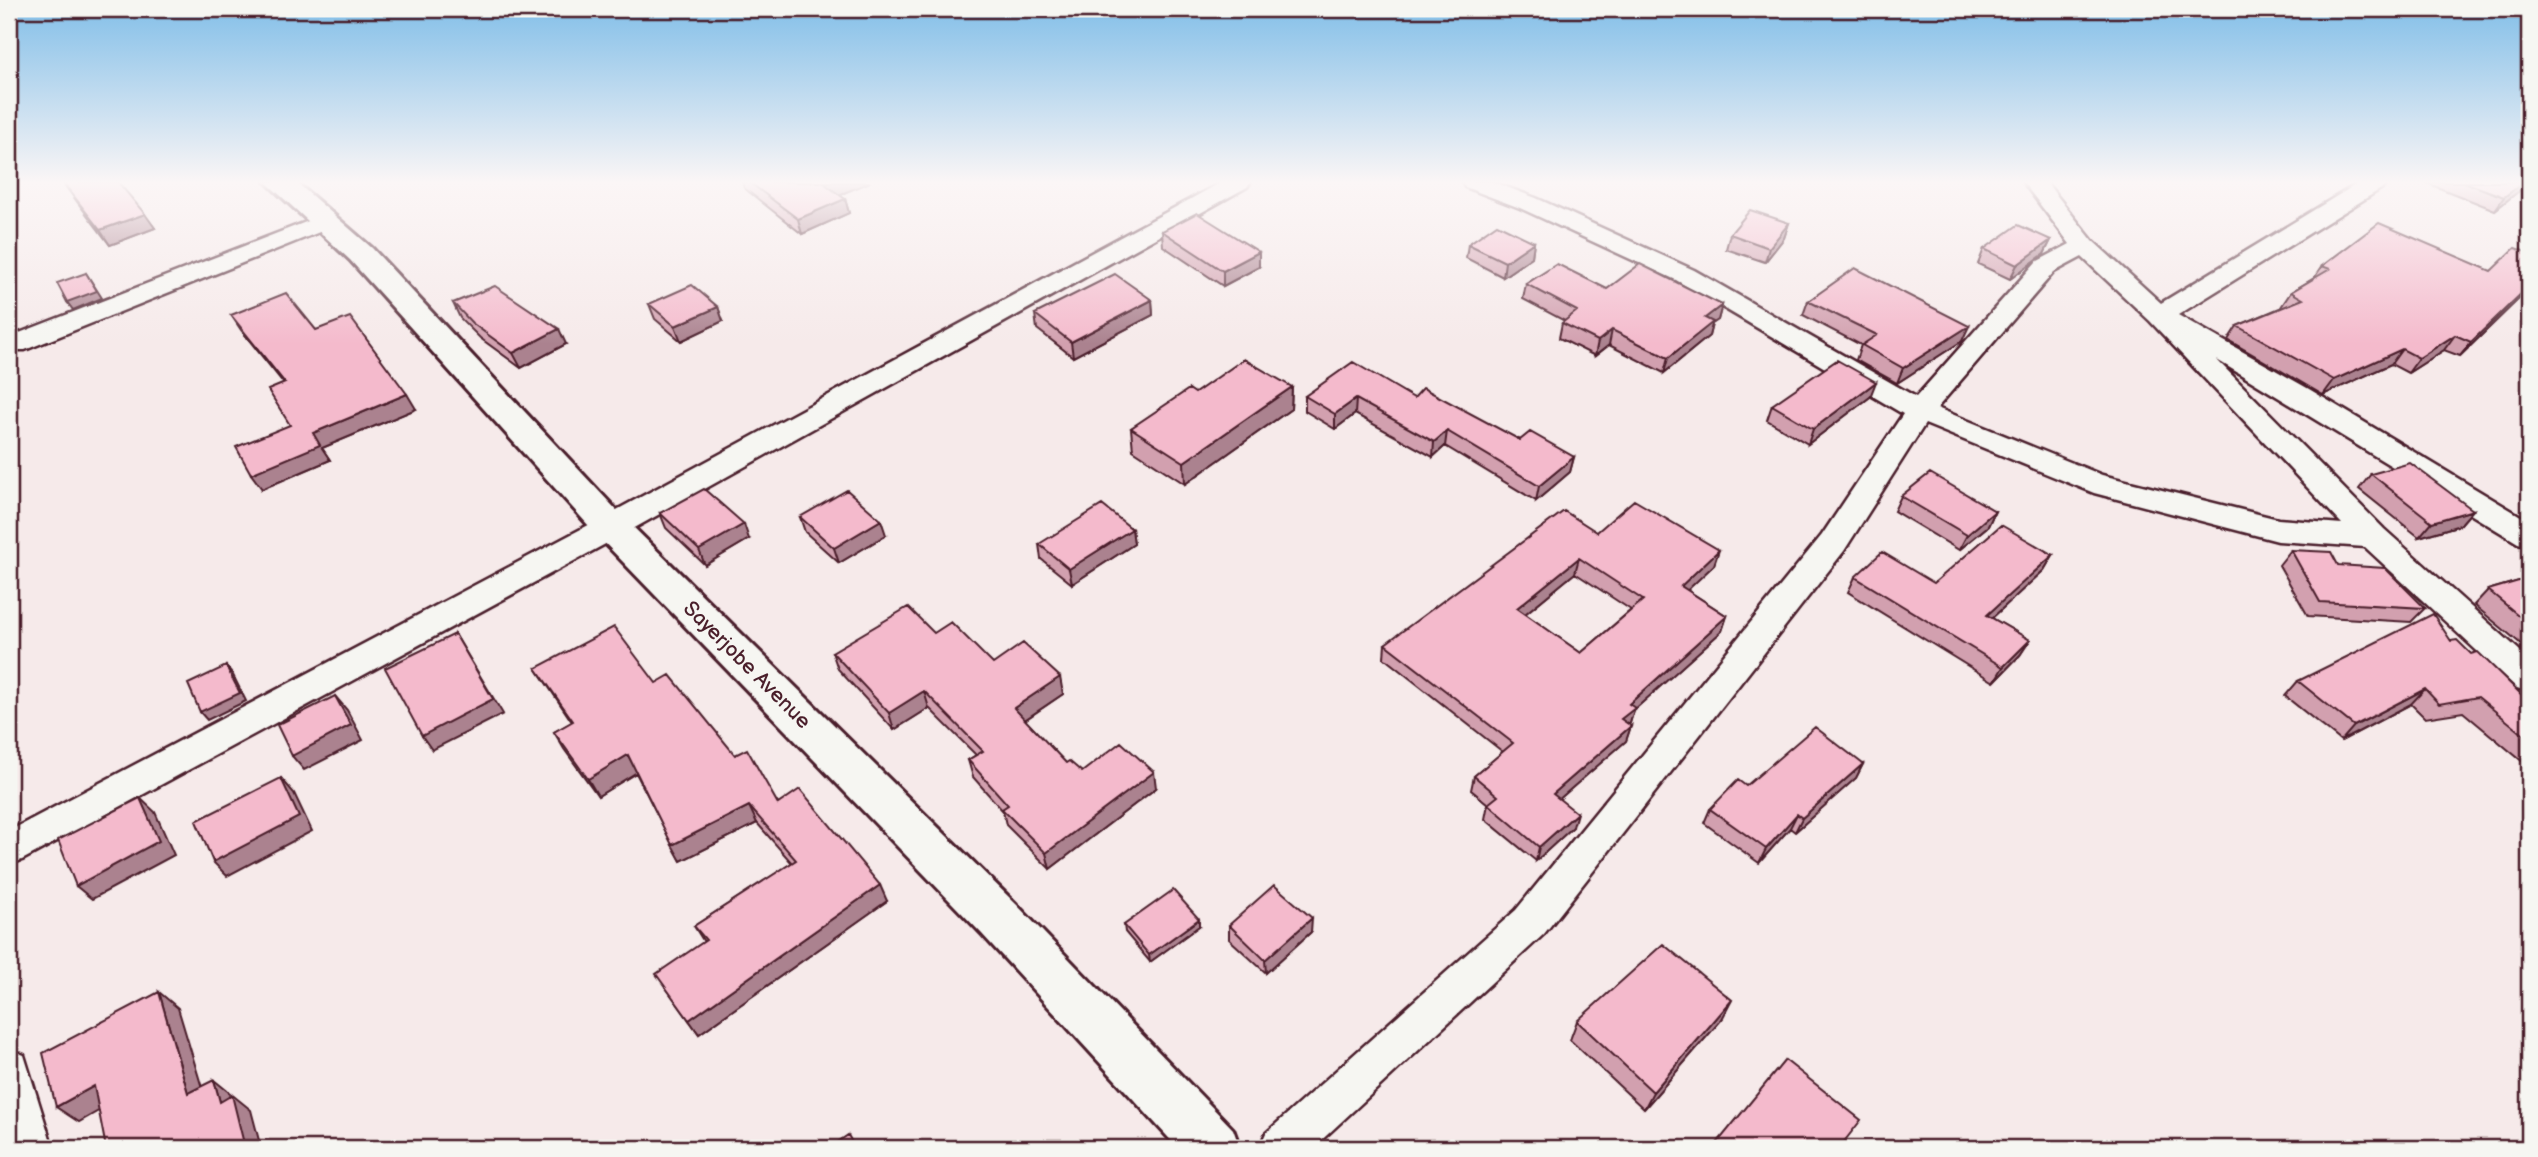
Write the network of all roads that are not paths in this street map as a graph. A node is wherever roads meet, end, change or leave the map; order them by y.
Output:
1 (289, 236) edge
2 (340, 236) edge
3 (1141, 236) edge
4 (1600, 236) edge
5 (2076, 236) edge
6 (2288, 236) edge
7 (2084, 246) junction
8 (2159, 315) junction
9 (16, 344) dead end
10 (1919, 411) junction
11 (611, 527) junction
12 (2529, 535) edge
13 (2373, 537) junction
14 (2529, 679) edge
15 (9, 849) edge
16 (9, 1069) edge
17 (31, 1148) edge
18 (1214, 1148) edge
19 (1281, 1148) edge

1 - 9 street
2 - 11 street, Sayerjobe Avenue
3 - 11 street
4 - 10 street
5 - 7 street
6 - 8 street
7 - 8 street
7 - 10 street
8 - 12 street
8 - 13 street
10 - 13 street
10 - 19 street
11 - 15 street
11 - 18 street, Sayerjobe Avenue
13 - 14 street
16 - 17 street

